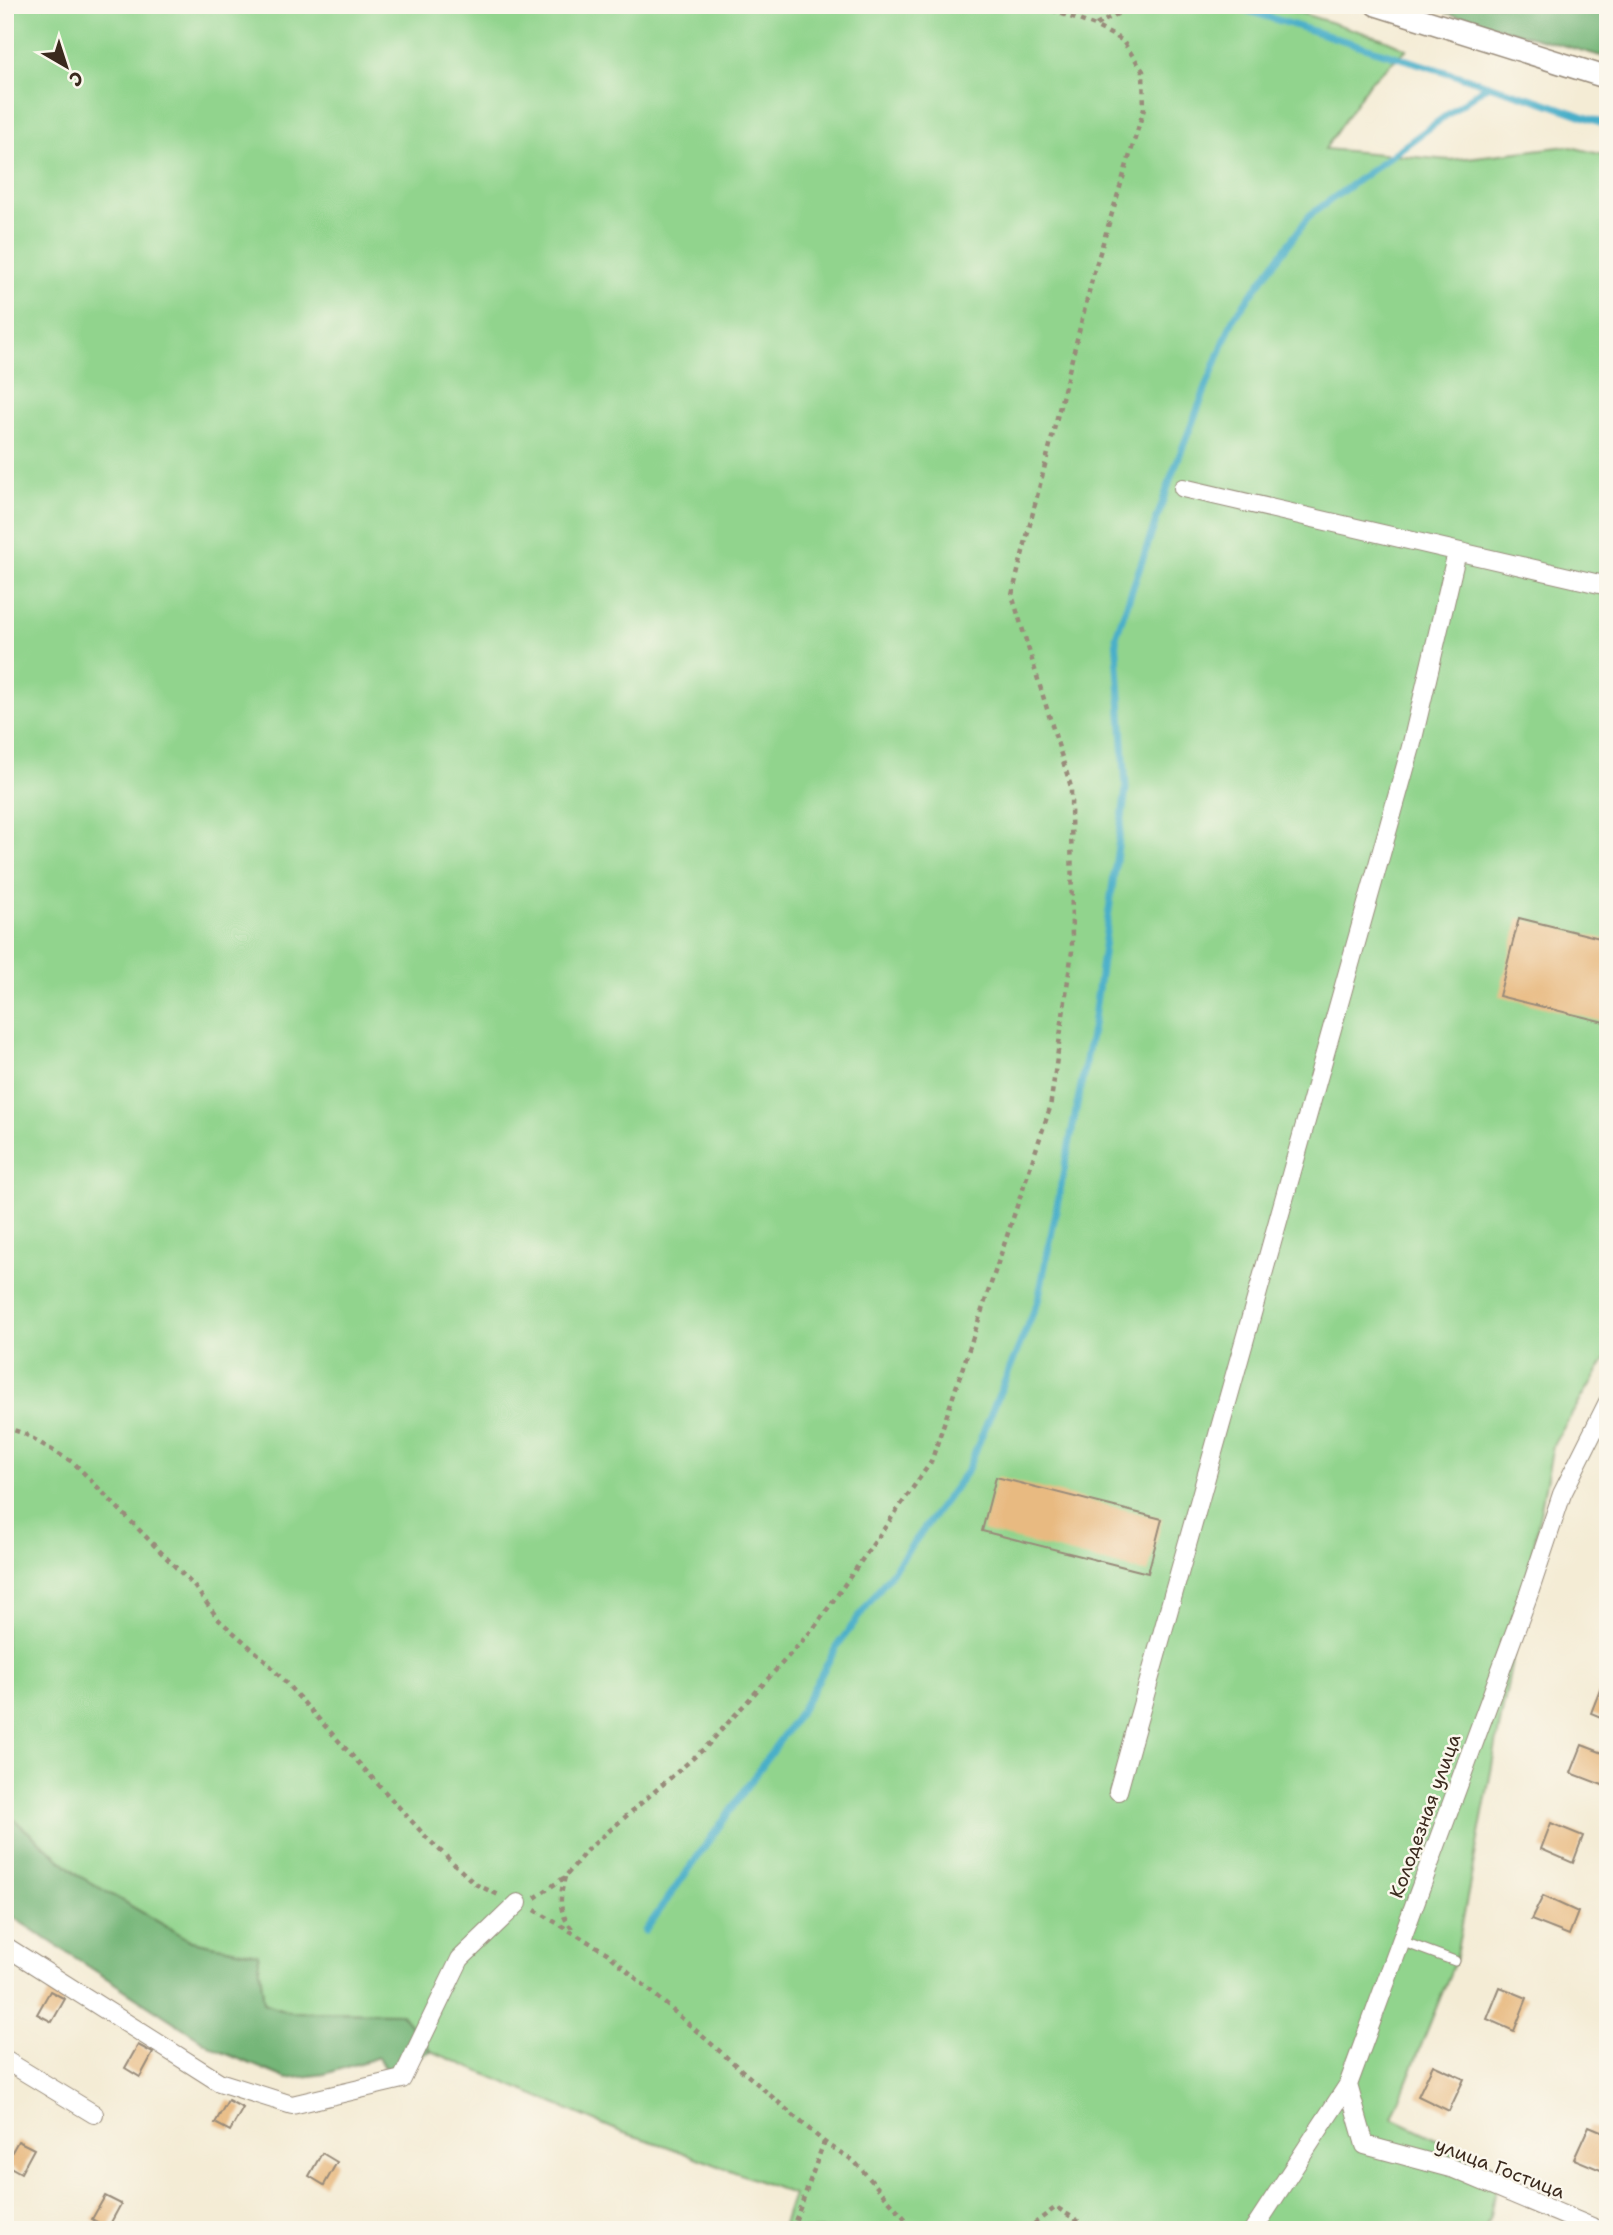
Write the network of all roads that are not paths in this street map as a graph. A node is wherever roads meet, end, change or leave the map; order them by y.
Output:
1 (1376, 5) edge
2 (1608, 78) edge
3 (1183, 488) dead end
4 (1457, 552) junction
5 (1608, 586) edge
6 (1608, 1402) edge
7 (1118, 1791) dead end
8 (518, 1903) road end
9 (1401, 1941) junction
10 (5, 1946) edge
11 (1455, 1961) dead end
12 (5, 2060) edge
13 (1348, 2085) junction
14 (94, 2114) dead end
15 (1253, 2230) edge
16 (1599, 2230) edge

1 - 2 street
3 - 4 street
4 - 5 street
4 - 7 street
6 - 9 street, Колодезная улица
8 - 10 street
9 - 11 lane
9 - 13 street, Колодезная улица
12 - 14 street
13 - 15 street, Колодезная улица
13 - 16 street, улица Гостица

